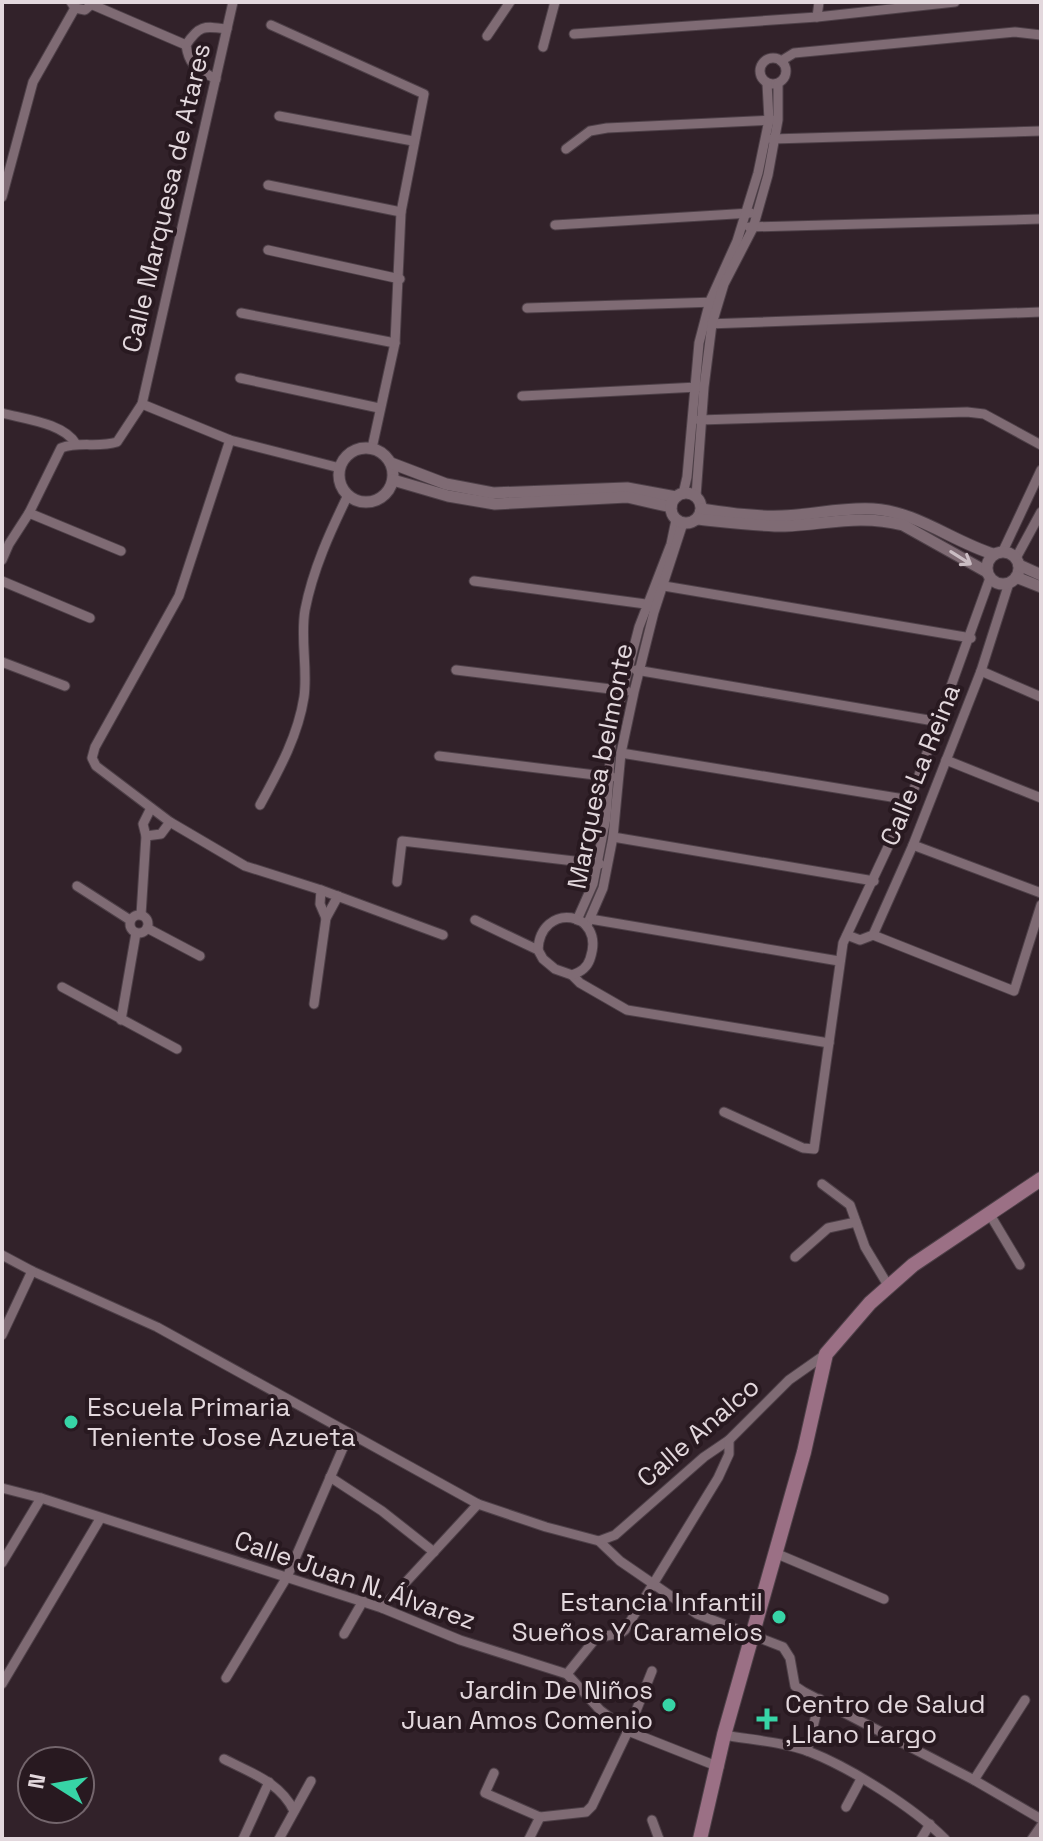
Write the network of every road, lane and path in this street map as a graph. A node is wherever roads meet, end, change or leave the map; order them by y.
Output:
1 (233, 2) edge
2 (510, 2) edge
3 (555, 2) edge
4 (819, 2) edge
5 (955, 2) edge
6 (94, 3) edge
7 (911, 4) edge
8 (73, 5) edge
9 (817, 17) junction
10 (271, 25) dead end
11 (227, 29) junction
12 (574, 34) dead end
13 (1041, 35) edge
14 (487, 36) dead end
15 (186, 45) junction
16 (543, 47) dead end
17 (781, 61) junction
18 (216, 79) junction
19 (772, 83) junction
20 (279, 116) dead end
21 (773, 120) junction
22 (1041, 131) edge
23 (770, 140) junction
24 (413, 141) junction
25 (566, 149) dead end
26 (268, 185) dead end
27 (2, 197) edge
28 (401, 212) junction
29 (752, 213) junction
30 (1041, 219) edge
31 (555, 225) dead end
32 (747, 227) junction
33 (268, 250) dead end
34 (400, 279) junction
35 (714, 302) junction
36 (527, 308) dead end
37 (1041, 312) edge
38 (241, 313) dead end
39 (708, 324) junction
40 (395, 343) junction
41 (240, 378) dead end
42 (699, 387) junction
43 (522, 396) dead end
44 (142, 404) junction
45 (379, 408) junction
46 (2, 413) edge
47 (692, 420) junction
48 (703, 420) junction
49 (230, 440) junction
50 (76, 444) junction
51 (1041, 445) edge
52 (372, 448) junction
53 (391, 463) junction
54 (340, 468) junction
55 (1041, 470) edge
56 (393, 480) junction
57 (348, 495) junction
58 (696, 496) junction
59 (676, 499) junction
60 (1041, 512) edge
61 (29, 513) junction
62 (700, 514) junction
63 (680, 522) junction
64 (6, 542) edge
65 (121, 551) dead end
66 (998, 553) junction
67 (2, 560) edge
68 (1015, 570) junction
69 (989, 575) junction
70 (1041, 575) edge
71 (2, 581) edge
72 (474, 581) dead end
73 (664, 586) junction
74 (1041, 587) edge
75 (652, 604) junction
76 (90, 618) dead end
77 (971, 638) junction
78 (2, 662) edge
79 (628, 669) junction
80 (456, 670) dead end
81 (639, 671) junction
82 (981, 671) junction
83 (65, 686) dead end
84 (629, 691) junction
85 (1041, 697) edge
86 (940, 722) junction
87 (621, 753) junction
88 (439, 756) dead end
89 (946, 760) junction
90 (614, 777) junction
91 (1041, 798) edge
92 (910, 800) junction
93 (260, 805) dead end
94 (151, 808) junction
95 (170, 822) junction
96 (146, 836) junction
97 (613, 837) junction
98 (913, 845) junction
99 (602, 864) junction
100 (874, 881) junction
101 (397, 882) dead end
102 (77, 886) dead end
103 (321, 890) junction
104 (1041, 893) edge
105 (338, 896) junction
106 (1041, 905) edge
107 (141, 915) junction
108 (326, 918) junction
109 (130, 920) junction
110 (475, 920) dead end
111 (577, 920) junction
112 (588, 922) junction
113 (147, 928) junction
114 (136, 933) junction
115 (443, 935) dead end
116 (847, 935) junction
117 (873, 935) junction
118 (538, 950) junction
119 (200, 956) dead end
120 (839, 961) junction
121 (572, 975) junction
122 (62, 987) dead end
123 (314, 1004) dead end
124 (121, 1020) junction
125 (829, 1043) junction
126 (177, 1049) dead end
127 (724, 1112) dead end
128 (1041, 1179) edge
129 (822, 1184) dead end
130 (989, 1213) junction
131 (856, 1222) junction
132 (2, 1255) edge
133 (795, 1257) dead end
134 (1020, 1265) dead end
135 (32, 1271) junction
136 (889, 1287) junction
137 (2, 1335) edge
138 (826, 1354) junction
139 (349, 1434) junction
140 (729, 1440) junction
141 (330, 1477) junction
142 (2, 1488) edge
143 (41, 1498) junction
144 (478, 1504) junction
145 (100, 1519) junction
146 (599, 1541) junction
147 (434, 1552) junction
148 (775, 1553) junction
149 (2, 1563) edge
150 (287, 1577) junction
151 (654, 1583) junction
152 (884, 1599) dead end
153 (363, 1601) junction
154 (382, 1608) junction
155 (344, 1634) dead end
156 (751, 1636) junction
157 (652, 1671) dead end
158 (567, 1674) junction
159 (226, 1678) dead end
160 (2, 1684) edge
161 (820, 1699) junction
162 (1025, 1700) dead end
163 (628, 1731) junction
164 (724, 1735) junction
165 (807, 1751) junction
166 (224, 1759) dead end
167 (719, 1767) junction
168 (494, 1773) dead end
169 (861, 1779) junction
170 (974, 1780) junction
171 (311, 1781) dead end
172 (269, 1782) junction
173 (846, 1807) dead end
174 (294, 1811) junction
175 (540, 1817) junction
176 (1041, 1819) edge
177 (652, 1820) dead end
178 (930, 1824) junction
179 (1041, 1826) edge
180 (243, 1839) edge
181 (279, 1839) edge
182 (529, 1839) edge
183 (659, 1839) edge
184 (700, 1839) edge
185 (921, 1839) edge
186 (945, 1839) edge
187 (1032, 1839) edge

1 - 11 street, Calle Marquesa de Atares
2 - 14 street
3 - 16 street
4 - 9 street
5 - 7 street
6 - 8 street
6 - 15 street
7 - 9 street
8 - 27 street
9 - 12 street
10 - 24 street
11 - 15 street
11 - 18 street, Calle Marquesa de Atares
13 - 17 street
15 - 18 street
17 - 19 street
17 - 19 street
18 - 44 street, Calle Marquesa de Atares
19 - 21 street
20 - 24 street
21 - 23 street
21 - 25 street
22 - 23 street
23 - 29 street
24 - 28 street
26 - 28 street
28 - 34 street
29 - 31 street
29 - 32 street
30 - 32 street
32 - 35 street
33 - 34 street
34 - 40 street
35 - 36 street
35 - 39 street
37 - 39 street
38 - 40 street
39 - 42 street
40 - 45 street
41 - 45 street
42 - 43 street
42 - 47 street
42 - 48 street
44 - 49 street
44 - 50 street
45 - 52 street
46 - 50 street
47 - 48 street
47 - 59 street
48 - 51 street
48 - 58 street
49 - 54 street
49 - 94 street
50 - 61 street
52 - 53 street
52 - 54 street
53 - 56 street
53 - 59 street
54 - 57 street
55 - 66 street
56 - 57 street
56 - 59 street
57 - 93 street
58 - 59 street
58 - 62 street
59 - 63 street
60 - 68 street, Calle La Reina
61 - 64 street
61 - 65 street
62 - 63 street
62 - 66 street
62 -> 69 street
63 - 73 street, Marquesa belmonte
63 - 75 street, Marquesa belmonte
64 - 67 street
66 - 68 street
66 - 69 street
68 - 69 street
68 - 70 street
68 - 74 street
68 - 82 street, Calle La Reina
69 - 77 street, Calle La Reina
71 - 76 street
72 - 75 street
73 - 75 street, Marquesa belmonte
73 - 77 street
75 - 79 street, Marquesa belmonte
75 - 81 street, Marquesa belmonte
77 - 86 street, Calle La Reina
78 - 83 street
79 - 81 street
79 - 84 street, Marquesa belmonte
80 - 84 street
81 - 84 street, Marquesa belmonte
81 - 86 street
82 - 85 street
82 - 89 street, Calle La Reina
84 - 87 street, Marquesa belmonte
84 - 90 street, Marquesa belmonte
86 - 92 street, Calle La Reina
87 - 90 street, Marquesa belmonte
87 - 92 street
88 - 90 street
89 - 91 street
89 - 98 street, Calle La Reina
90 - 97 street, Marquesa belmonte
90 - 99 street, Marquesa belmonte
92 - 100 street, Calle La Reina
94 - 95 street
94 - 96 street
95 - 96 street
95 - 103 street
96 - 107 street
97 - 99 street, Marquesa belmonte
97 - 100 street
98 - 104 street
98 - 117 street, Calle La Reina
99 - 101 street
99 - 111 street, Marquesa belmonte
99 - 112 street, Marquesa belmonte
100 - 116 street, Calle La Reina
102 - 109 street
103 - 105 street
103 - 108 street
105 - 108 street
105 - 115 street
106 - 117 street
107 - 109 street
107 - 113 street
108 - 123 street
109 - 114 street
110 - 118 street
111 - 112 street
111 - 118 street
112 - 120 street
112 - 121 street
113 - 114 street
113 - 119 street
114 - 124 street
116 - 117 street
116 - 120 street, Calle La Reina
118 - 121 street
120 - 125 street, Calle La Reina
121 - 125 street
122 - 124 street
124 - 126 street
125 - 127 street, Calle La Reina
128 - 130 main road
129 - 131 street
130 - 134 street
130 - 136 main road
131 - 133 street
131 - 136 street
132 - 135 street
135 - 137 street
135 - 139 street
136 - 138 main road
138 - 140 street, Calle Analco
138 - 148 main road
139 - 141 street
139 - 144 street
140 - 146 street, Calle Analco
140 - 151 street
141 - 147 street
141 - 150 street
142 - 143 street, Calle Juan N. Álvarez
143 - 145 street, Calle Juan N. Álvarez
143 - 149 street
144 - 146 street
144 - 147 street
145 - 150 street, Calle Juan N. Álvarez
145 - 160 street
146 - 151 street
147 - 154 street
148 - 152 street
148 - 156 main road
150 - 153 street, Calle Juan N. Álvarez
150 - 159 street
151 - 156 street
151 - 158 street
153 - 154 street, Calle Juan N. Álvarez
153 - 155 street
154 - 158 street, Calle Juan N. Álvarez
156 - 161 street
156 - 164 main road
157 - 163 street
158 - 163 street, Calle Juan N. Álvarez
161 - 165 street
161 - 170 street
162 - 170 street
163 - 167 street, Calle Juan N. Álvarez
163 - 175 street
164 - 165 street
164 - 167 main road
165 - 169 street
166 - 172 street
167 - 184 main road
168 - 175 street
169 - 173 street
169 - 178 street
170 - 176 street
171 - 174 street
172 - 174 street
172 - 180 street
174 - 181 street
175 - 182 street
177 - 183 street
178 - 185 street
178 - 186 street
179 - 187 street

